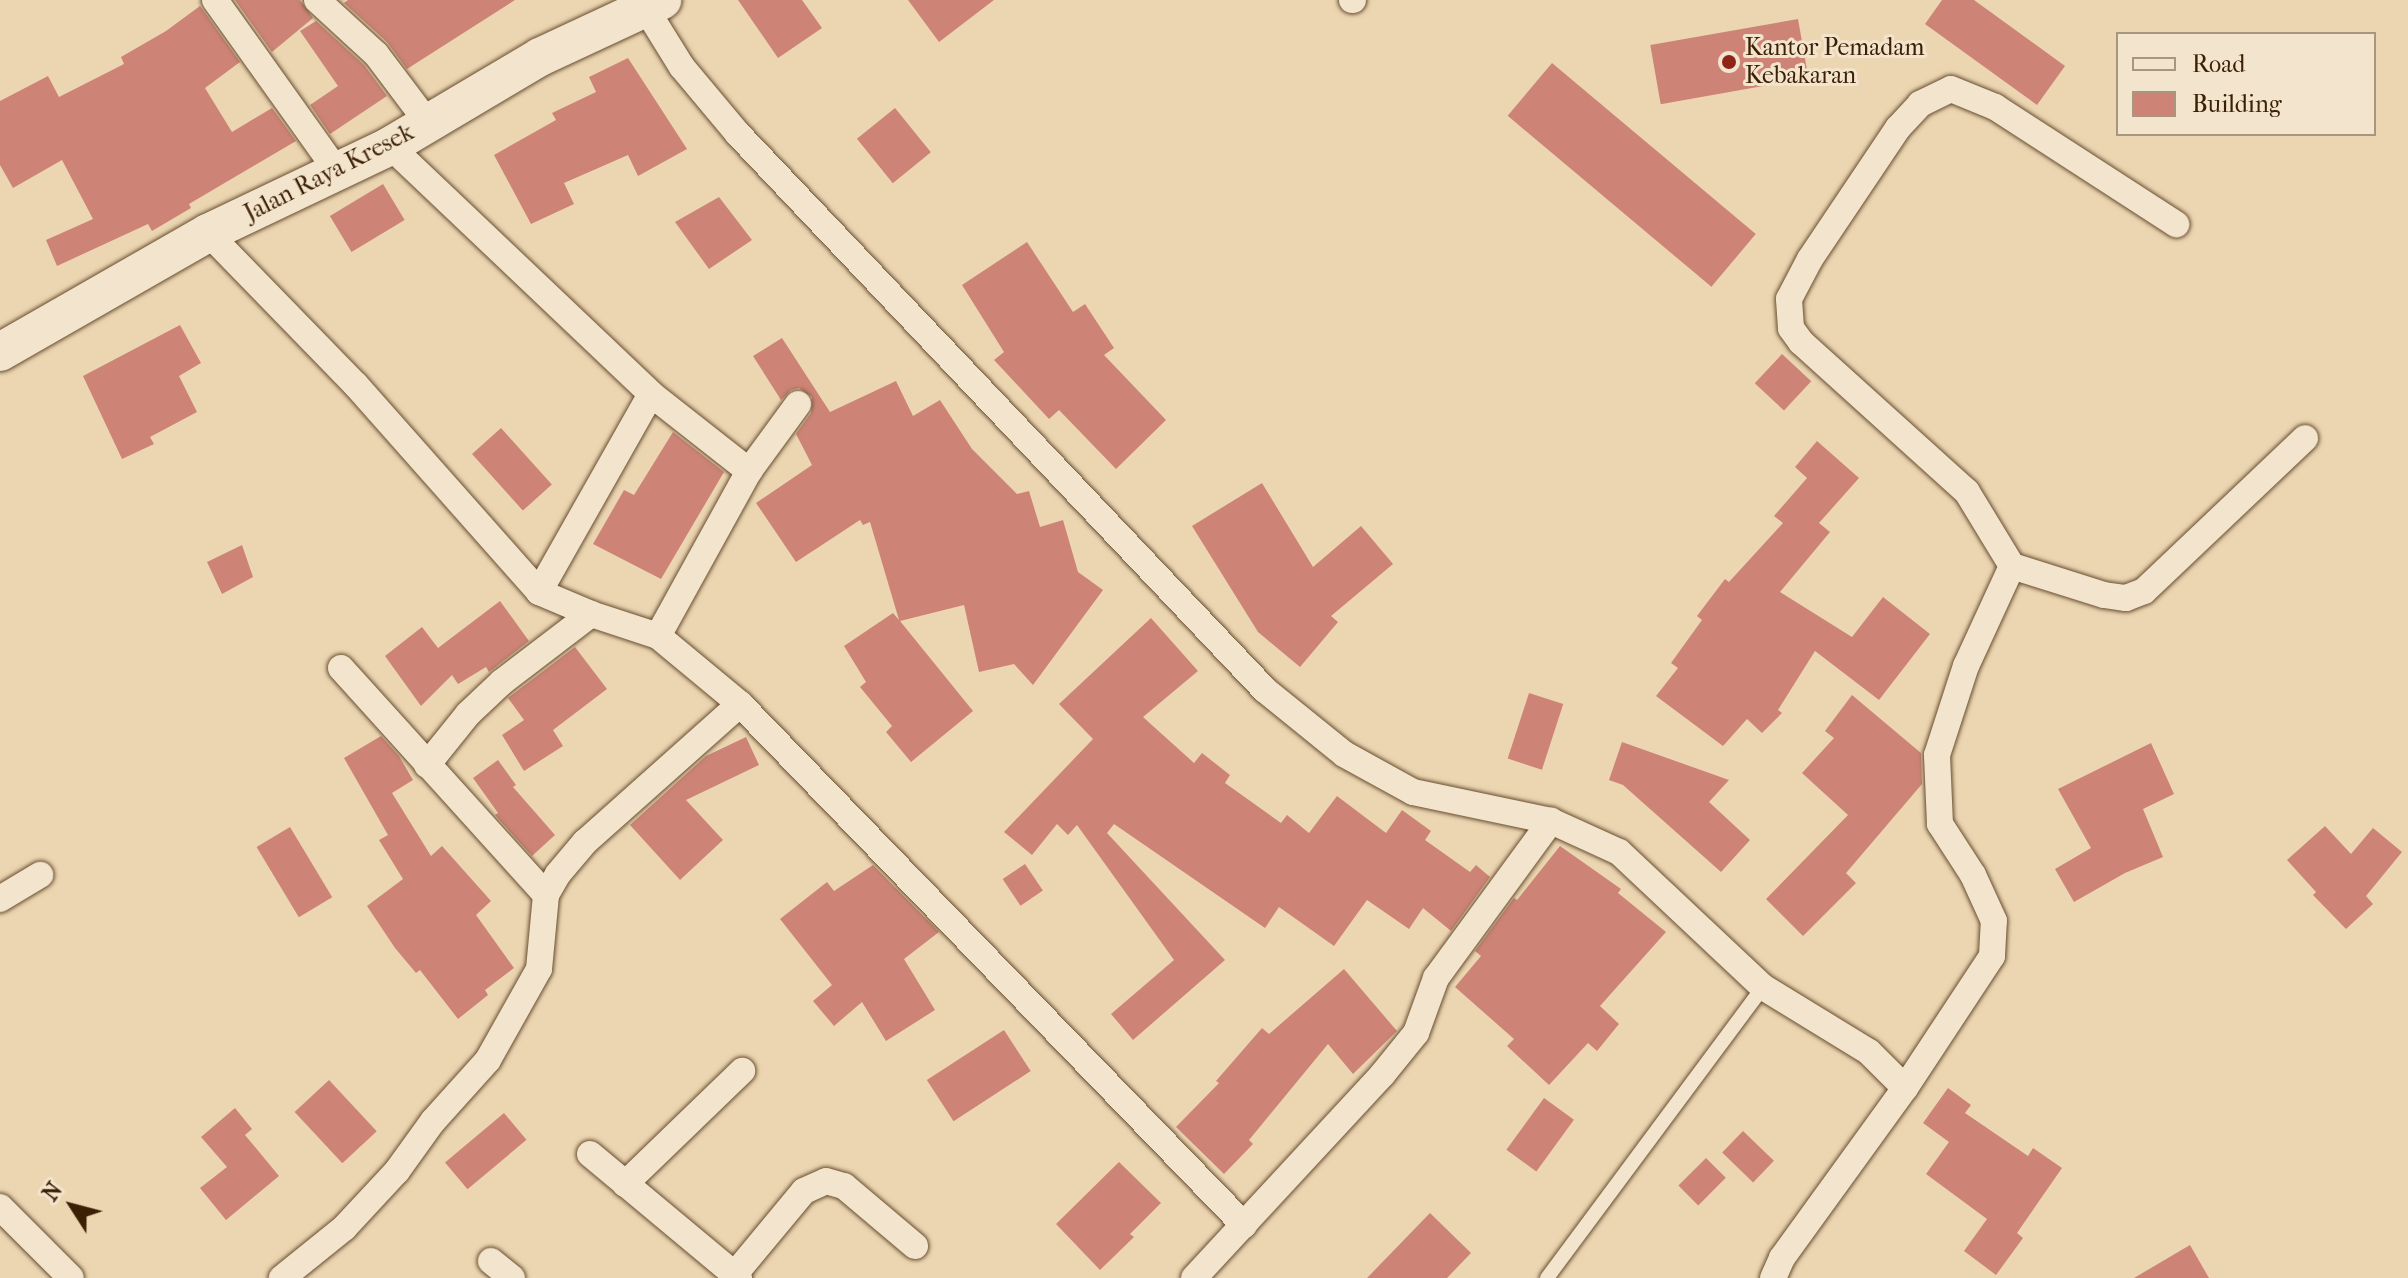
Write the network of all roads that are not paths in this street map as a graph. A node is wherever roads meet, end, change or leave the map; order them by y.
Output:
1 (215, 0) edge
2 (317, 0) edge
3 (654, 5) edge
4 (428, 123) junction
5 (390, 146) junction
6 (337, 171) junction
7 (2176, 224) dead end
8 (208, 233) junction
9 (0, 352) edge
10 (651, 394) junction
11 (798, 404) dead end
12 (2305, 438) dead end
13 (749, 471) junction
14 (2012, 566) junction
15 (539, 592) junction
16 (591, 614) junction
17 (658, 636) junction
18 (341, 668) dead end
19 (740, 704) junction
20 (427, 765) junction
21 (1551, 821) junction
22 (40, 875) dead end
23 (546, 895) junction
24 (0, 899) edge
25 (1763, 987) junction
26 (742, 1071) dead end
27 (1905, 1088) junction
28 (590, 1154) dead end
29 (625, 1184) junction
30 (0, 1207) edge
31 (1244, 1225) junction
32 (915, 1246) dead end
33 (491, 1261) dead end
34 (737, 1276) edge
35 (71, 1278) edge
36 (282, 1278) edge
37 (512, 1278) edge
38 (1194, 1278) edge
39 (1547, 1278) edge
40 (1773, 1278) edge

1 - 6 street
2 - 4 street
3 - 4 main road, Jalan Raya Kresek
3 - 21 street
4 - 5 main road, Jalan Raya Kresek
5 - 6 main road, Jalan Raya Kresek
5 - 10 street
6 - 8 main road, Jalan Raya Kresek
7 - 14 street
8 - 9 main road, Jalan Raya Kresek
8 - 15 street
10 - 13 street
10 - 15 street
11 - 13 street
12 - 14 street
13 - 17 street
14 - 27 street
15 - 16 street
16 - 17 street
16 - 20 street
17 - 19 street
18 - 20 street
19 - 23 street
19 - 31 street
20 - 23 street
21 - 25 street
21 - 31 street
22 - 24 street
23 - 36 street
25 - 27 street
25 - 39 lane
26 - 29 street
27 - 40 street
28 - 29 street
29 - 34 street
30 - 35 street
31 - 38 street
32 - 34 street
33 - 37 street

